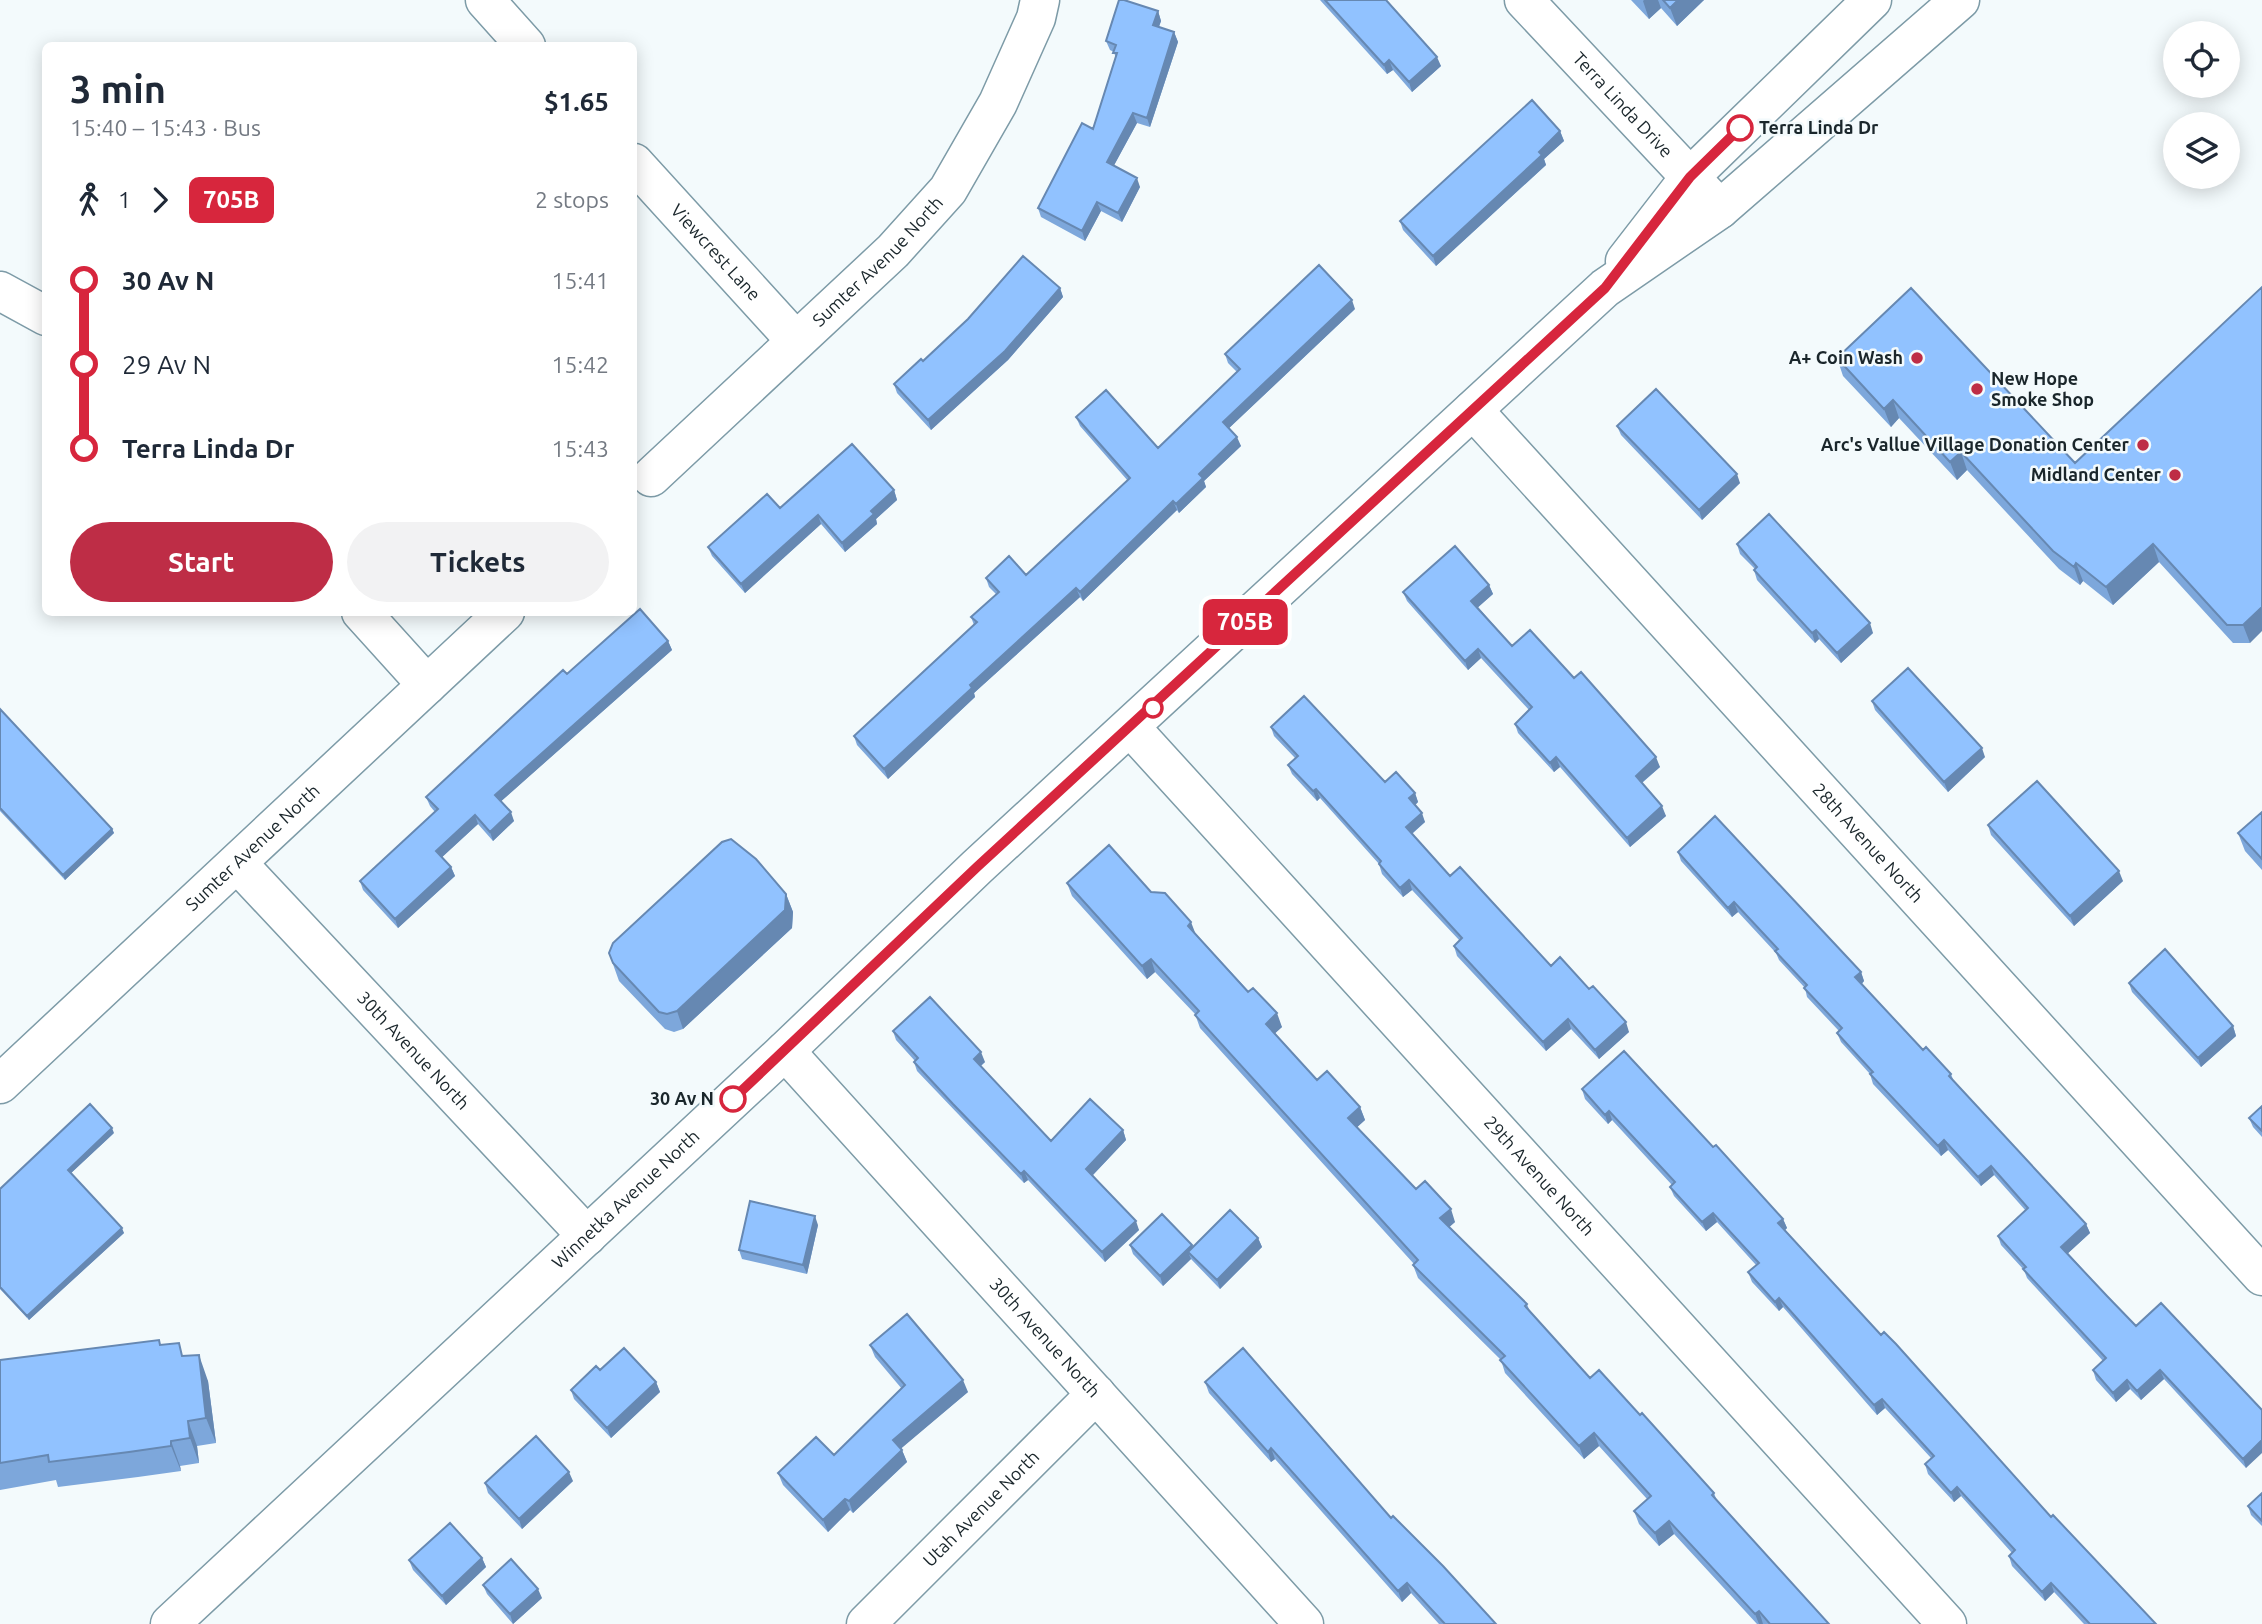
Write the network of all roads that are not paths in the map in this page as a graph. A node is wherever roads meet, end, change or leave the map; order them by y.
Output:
1 (485, 0) edge
2 (1040, 0) edge
3 (1524, 0) edge
4 (1872, 0) edge
5 (1960, 0) edge
6 (522, 42) edge
7 (637, 166) edge
8 (1690, 177) junction
9 (1720, 209) junction
10 (1605, 288) junction
11 (0, 291) edge
12 (42, 314) edge
13 (796, 341) junction
14 (1473, 410) junction
15 (641, 487) edge
16 (365, 616) edge
17 (501, 616) edge
18 (427, 685) junction
19 (1131, 728) junction
20 (238, 864) junction
21 (785, 1051) junction
22 (0, 1084) edge
23 (587, 1236) junction
24 (2262, 1276) edge
25 (1097, 1394) junction
26 (170, 1624) edge
27 (866, 1624) edge
28 (1304, 1624) edge
29 (1947, 1624) edge

1 - 6 street
2 - 13 street, Sumter Avenue North
3 - 8 street, Terra Linda Drive
4 - 8 street, Winnetka Avenue North
5 - 9 street, Winnetka Avenue North
7 - 13 street, Viewcrest Lane
8 - 9 street, Terra Linda Drive
8 - 10 street, Winnetka Avenue North
9 - 10 street, Winnetka Avenue North
10 - 14 street, Winnetka Avenue North
11 - 12 street
13 - 15 street, Sumter Avenue North
14 - 19 street, Winnetka Avenue North
14 - 24 street, 28th Avenue North
16 - 18 street
17 - 18 street, Sumter Avenue North
18 - 20 street, Sumter Avenue North
19 - 21 street, Winnetka Avenue North
19 - 29 street, 29th Avenue North
20 - 22 street, Sumter Avenue North
20 - 23 street, 30th Avenue North
21 - 23 street, Winnetka Avenue North
21 - 25 street, 30th Avenue North
23 - 26 street, Winnetka Avenue North
25 - 27 street, Utah Avenue North
25 - 28 street, 30th Avenue North

